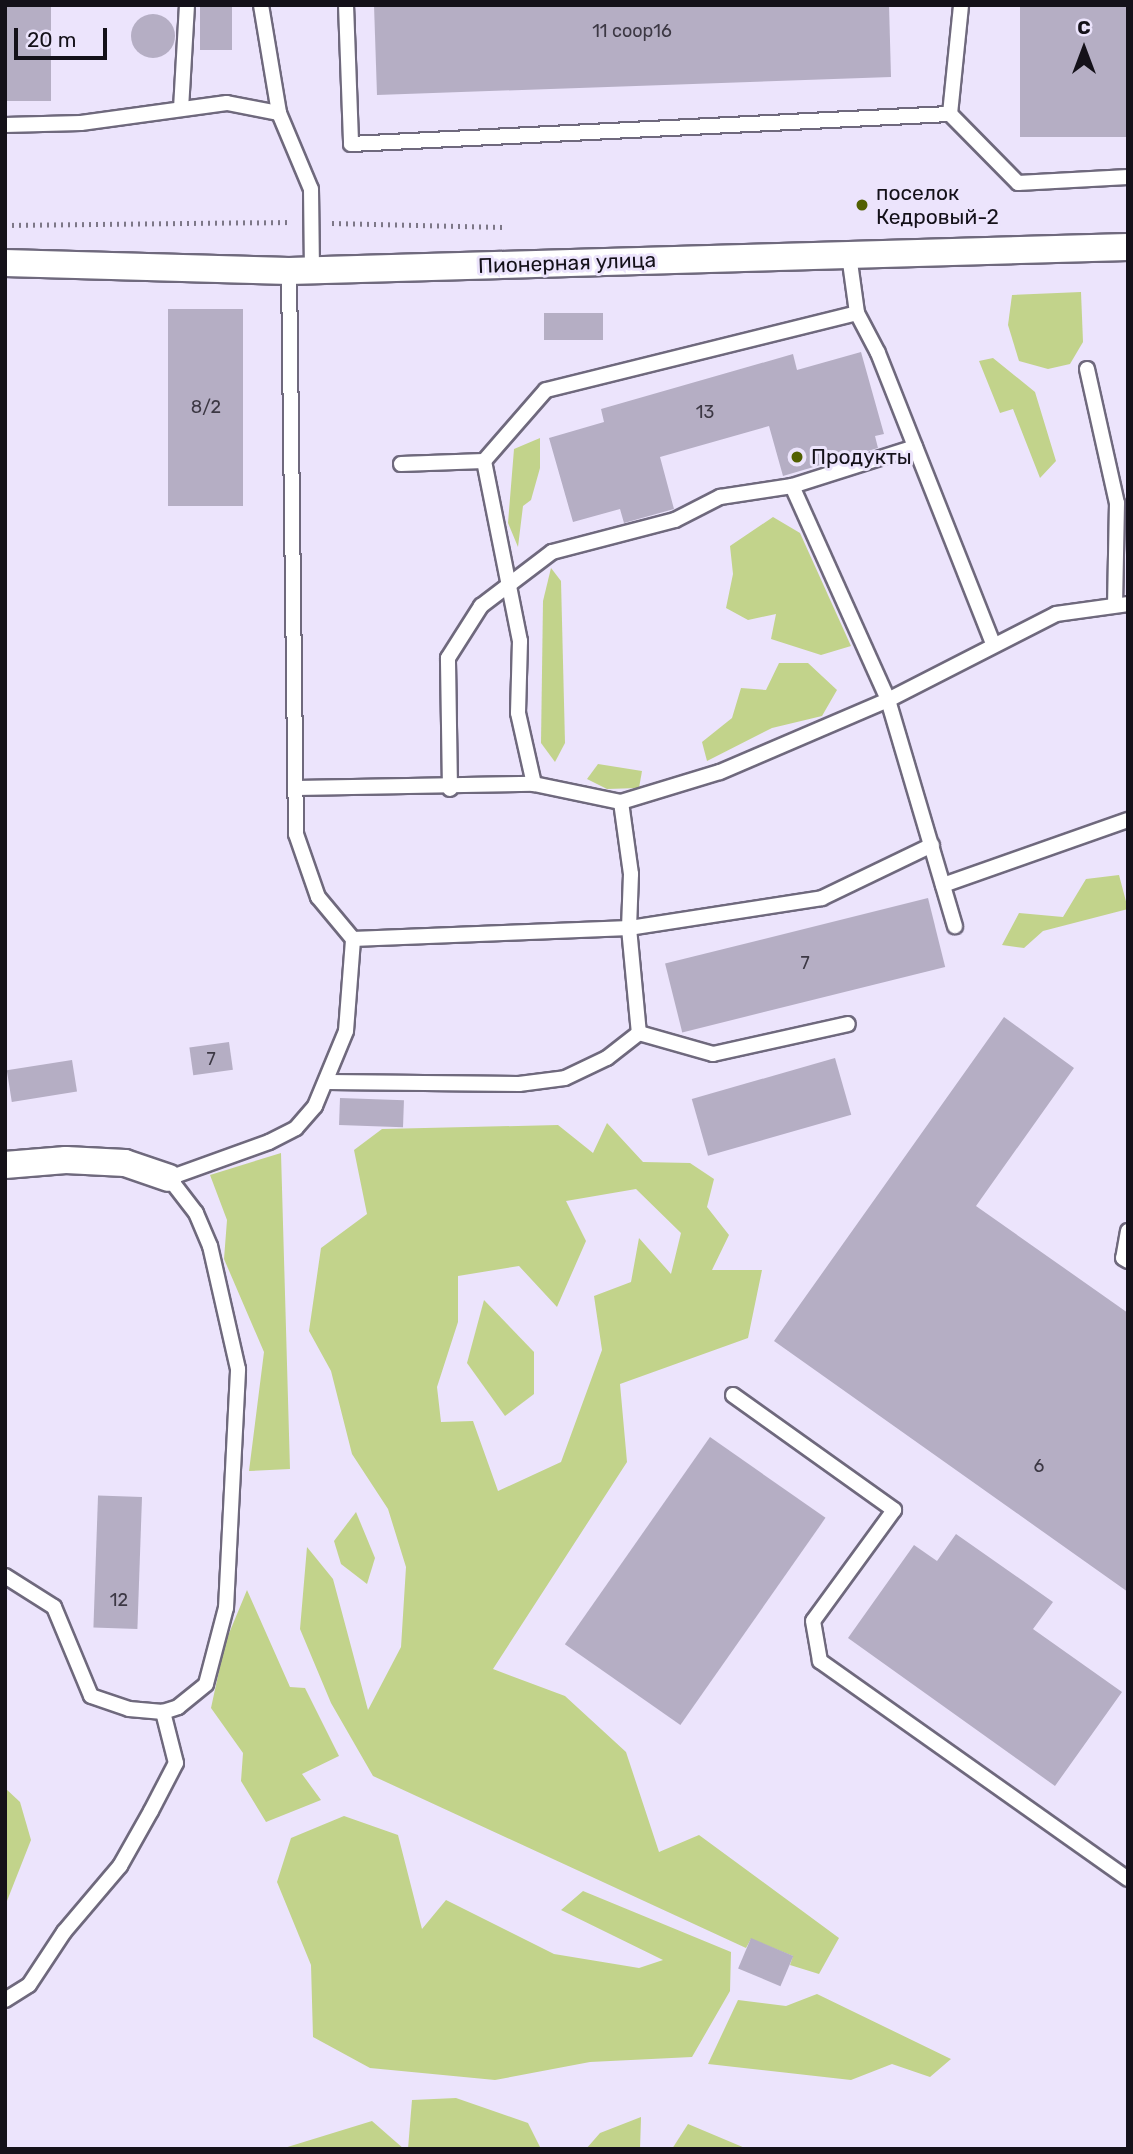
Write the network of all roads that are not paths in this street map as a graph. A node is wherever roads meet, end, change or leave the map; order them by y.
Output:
1 (187, 5) edge
2 (261, 5) edge
3 (346, 5) edge
4 (961, 5) edge
5 (181, 109) junction
6 (279, 113) junction
7 (950, 114) junction
8 (5, 125) edge
9 (1128, 177) edge
10 (1128, 247) edge
11 (849, 255) junction
12 (5, 263) edge
13 (301, 271) junction
14 (857, 313) junction
15 (1087, 369) dead end
16 (915, 447) junction
17 (484, 461) junction
18 (401, 464) dead end
19 (792, 486) junction
20 (510, 584) junction
21 (1121, 604) edge
22 (993, 643) junction
23 (888, 700) junction
24 (534, 785) junction
25 (296, 788) junction
26 (450, 789) junction
27 (621, 802) junction
28 (1128, 820) edge
29 (932, 845) junction
30 (943, 885) junction
31 (955, 926) dead end
32 (629, 928) junction
33 (353, 939) junction
34 (848, 1024) dead end
35 (639, 1034) junction
36 (329, 1082) junction
37 (5, 1165) edge
38 (169, 1178) junction
39 (1128, 1231) edge
40 (1128, 1261) edge
41 (733, 1395) dead end
42 (5, 1576) edge
43 (163, 1712) junction
44 (1128, 1879) edge
45 (5, 2000) edge

1 - 5 lane
2 - 6 lane
3 - 7 lane
4 - 7 lane
5 - 6 lane
5 - 8 lane
6 - 13 lane
7 - 9 lane
10 - 11 street, Пионерная улица
11 - 13 street, Пионерная улица
11 - 14 lane
12 - 13 street, Пионерная улица
13 - 25 lane
14 - 16 lane
14 - 17 lane
15 - 21 lane
16 - 19 lane
16 - 22 lane
17 - 18 lane
17 - 20 lane
19 - 20 lane
19 - 23 lane
20 - 24 lane
20 - 26 lane
21 - 22 lane
22 - 23 lane
23 - 27 lane
23 - 29 lane
24 - 26 lane
24 - 27 lane
25 - 26 lane
25 - 33 lane
27 - 32 lane
28 - 30 lane
29 - 30 lane
29 - 32 lane
30 - 31 lane
32 - 33 lane
32 - 35 lane
33 - 36 lane
34 - 35 lane
35 - 36 lane
36 - 38 lane
37 - 38 street
38 - 43 lane
39 - 40 lane
41 - 44 lane
42 - 43 lane
43 - 45 lane

